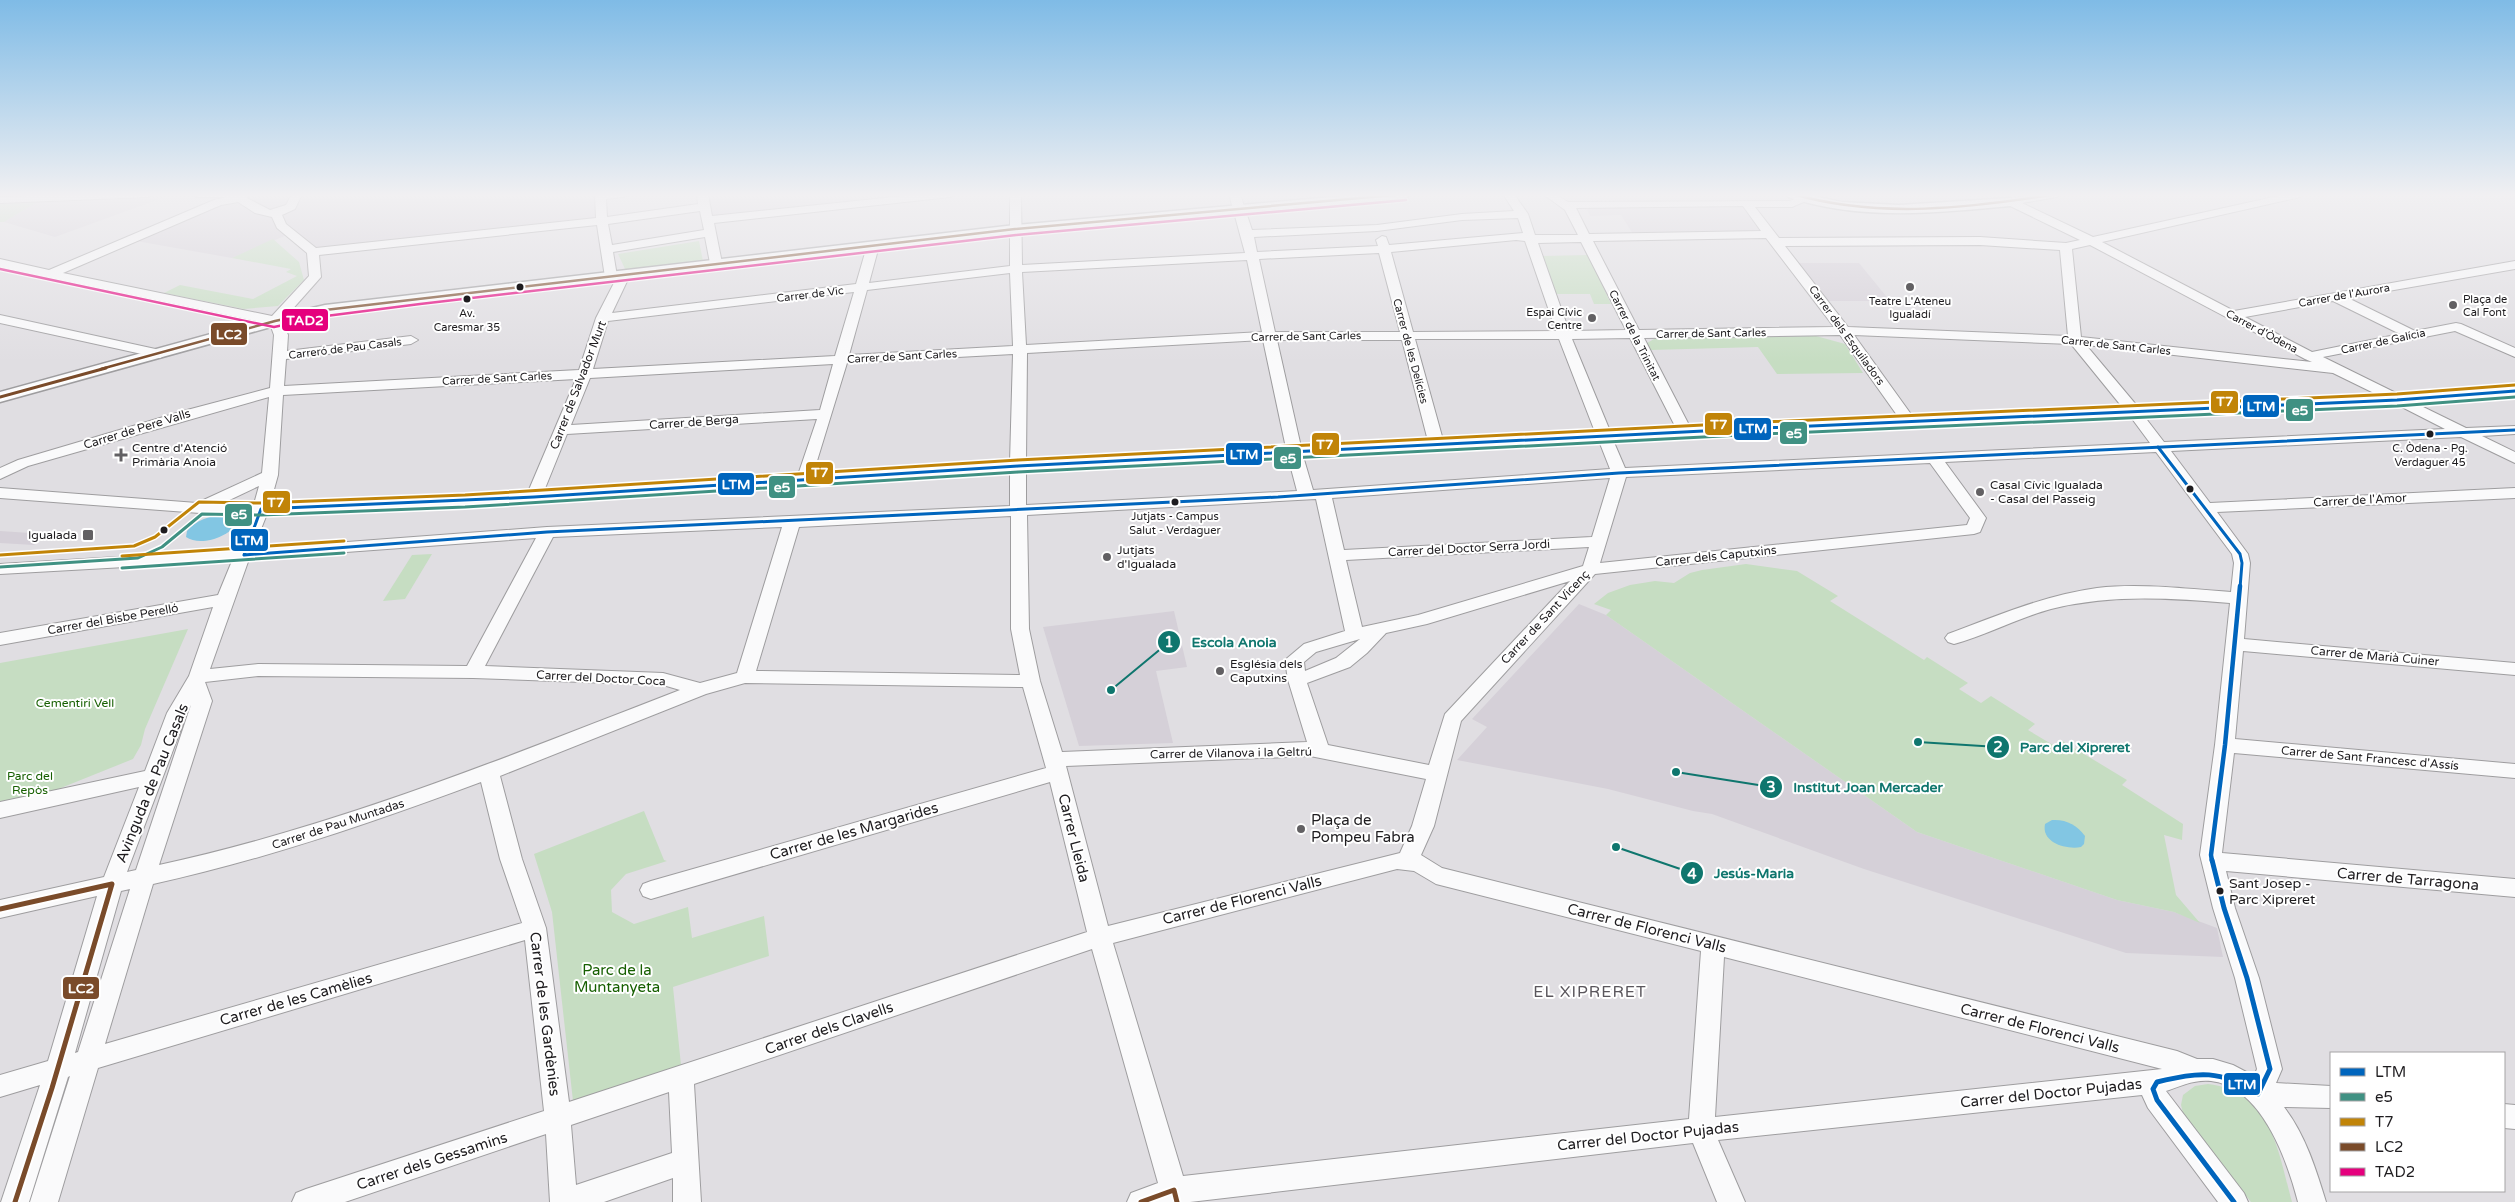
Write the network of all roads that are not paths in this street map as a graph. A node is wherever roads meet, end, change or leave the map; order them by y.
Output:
1 (106, 250) edge
2 (311, 250) edge
3 (331, 250) edge
4 (606, 250) edge
5 (713, 250) edge
6 (837, 250) edge
7 (872, 250) edge
8 (1016, 250) edge
9 (1251, 250) edge
10 (1365, 250) edge
11 (1386, 250) edge
12 (1533, 250) edge
13 (1593, 250) edge
14 (1782, 250) edge
15 (2066, 250) edge
16 (2108, 250) edge
17 (313, 252) junction
18 (1252, 256) junction
19 (0, 263) edge
20 (716, 264) junction
21 (2515, 265) edge
22 (1016, 269) junction
23 (51, 274) junction
24 (617, 276) junction
25 (861, 288) junction
26 (2335, 297) junction
27 (2232, 315) junction
28 (603, 318) junction
29 (0, 319) edge
30 (275, 321) junction
31 (1844, 331) junction
32 (1634, 334) junction
33 (2410, 334) junction
34 (1406, 335) junction
35 (1269, 336) junction
36 (1564, 336) junction
37 (411, 340) dead end
38 (2075, 340) junction
39 (1020, 351) junction
40 (2515, 353) edge
41 (160, 354) junction
42 (279, 356) junction
43 (2310, 356) junction
44 (840, 359) junction
45 (2336, 369) junction
46 (585, 373) junction
47 (276, 391) junction
48 (2515, 391) edge
49 (0, 397) edge
50 (2397, 400) junction
51 (2134, 412) junction
52 (826, 414) junction
53 (1910, 422) junction
54 (562, 430) junction
55 (2515, 430) edge
56 (1686, 433) junction
57 (2465, 433) junction
58 (1603, 437) junction
59 (1437, 446) junction
60 (2158, 448) junction
61 (1295, 454) junction
62 (1934, 458) junction
63 (2515, 458) edge
64 (1018, 466) junction
65 (1619, 472) junction
66 (0, 474) edge
67 (270, 475) junction
68 (804, 479) junction
69 (0, 493) edge
70 (2515, 493) edge
71 (1314, 494) junction
72 (534, 497) junction
73 (200, 508) junction
74 (2205, 508) junction
75 (262, 509) junction
76 (1019, 510) junction
77 (792, 522) junction
78 (547, 532) junction
79 (1599, 542) junction
80 (244, 555) junction
81 (1338, 555) junction
82 (0, 569) edge
83 (1590, 569) junction
84 (2240, 598) junction
85 (226, 599) junction
86 (1380, 629) junction
87 (1355, 634) junction
88 (1954, 638) dead end
89 (0, 639) edge
90 (2235, 644) junction
91 (2515, 669) edge
92 (473, 672) junction
93 (745, 678) junction
94 (197, 679) junction
95 (663, 679) junction
96 (1297, 680) junction
97 (1031, 681) junction
98 (700, 689) junction
99 (665, 704) junction
100 (2225, 745) junction
101 (1320, 751) junction
102 (1056, 765) junction
103 (2515, 771) edge
104 (489, 772) junction
105 (1436, 774) junction
106 (151, 777) junction
107 (0, 810) edge
108 (2212, 861) junction
109 (1407, 862) junction
110 (144, 877) junction
111 (112, 884) junction
112 (2515, 888) edge
113 (651, 890) dead end
114 (0, 909) edge
115 (535, 928) junction
116 (1100, 937) junction
117 (1713, 944) junction
118 (86, 1061) junction
119 (57, 1071) junction
120 (2196, 1071) junction
121 (681, 1078) junction
122 (2157, 1082) junction
123 (0, 1086) edge
124 (2258, 1094) junction
125 (2330, 1097) edge
126 (558, 1119) junction
127 (1701, 1130) junction
128 (685, 1161) junction
129 (1176, 1196) edge
130 (15, 1202) edge
131 (44, 1202) edge
132 (306, 1202) edge
133 (565, 1202) edge
134 (687, 1202) edge
135 (1141, 1202) edge
136 (1731, 1202) edge
137 (2234, 1202) edge
138 (2312, 1202) edge

1 - 23 street
2 - 17 street
3 - 17 street
4 - 24 street
5 - 20 street
6 - 20 street
7 - 25 street
8 - 22 street, Carrer Lleida
9 - 18 street
10 - 18 street, Carrer de Vic
11 - 34 street, Carrer de les Delícies
12 - 36 street
13 - 32 street, Carrer de la Trinitat
14 - 31 street, Carrer dels Esquiladors
15 - 38 street
16 - 27 street, Carrer d'Òdena
17 - 30 street
18 - 22 street, Carrer de Vic
18 - 35 street
19 - 23 street
20 - 24 street
21 - 26 street, Carrer de l'Aurora
22 - 25 street, Carrer de Vic
22 - 39 street, Carrer Lleida
23 - 30 street
24 - 28 street, Carrer de Salvador Murt
24 - 30 street
25 - 28 street, Carrer de Vic
25 - 44 street
26 - 27 street, Carrer de l'Aurora
26 - 33 street
27 - 43 street, Carrer d'Òdena
28 - 46 street, Carrer de Salvador Murt
29 - 41 street
30 - 41 street
30 - 42 street, Avinguda de Pau Casals
31 - 32 street, Carrer de Sant Carles
31 - 38 street, Carrer de Sant Carles
31 - 53 street, Carrer dels Esquiladors
32 - 36 street, Carrer de Sant Carles
32 - 56 street, Carrer de la Trinitat
33 - 40 street, Carrer de Galícia
33 - 43 street, Carrer de Galícia
34 - 35 street, Carrer de Sant Carles
34 - 36 street, Carrer de Sant Carles
34 - 59 street, Carrer de les Delícies
35 - 39 street, Carrer de Sant Carles
35 - 61 street
36 - 58 street
37 - 42 street, Carreró de Pau Casals
38 - 45 street, Carrer de Sant Carles
38 - 51 street
39 - 44 street, Carrer de Sant Carles
39 - 64 street, Carrer Lleida
41 - 49 street
42 - 47 street, Avinguda de Pau Casals
43 - 45 street, Carrer d'Òdena
44 - 46 street, Carrer de Sant Carles
44 - 52 street
45 - 50 street, Carrer d'Òdena
46 - 47 street, Carrer de Sant Carles
46 - 54 street, Carrer de Salvador Murt
47 - 66 street, Carrer de Pere Valls
47 - 67 street, Avinguda de Pau Casals
48 - 50 street
50 - 51 street
50 - 57 street, Carrer d'Òdena
51 - 53 street
51 - 60 street
52 - 54 street, Carrer de Berga
52 - 68 street
53 - 56 street
54 - 72 street, Carrer de Salvador Murt
55 - 57 street
56 - 58 street
57 - 60 street
57 - 63 street, Carrer d'Òdena
58 - 59 street
58 - 65 street
59 - 61 street
60 - 62 street
60 - 74 street
61 - 64 street
61 - 71 street
62 - 65 street
62 - 83 street, Carrer dels Caputxins
64 - 68 street
64 - 76 street, Carrer Lleida
65 - 71 street
65 - 79 street, Carrer de Sant Vicenç
67 - 73 street
67 - 75 street, Avinguda de Pau Casals
68 - 72 street
69 - 73 street
70 - 74 street, Carrer de l'Amor
71 - 76 street
71 - 81 street
72 - 75 street
73 - 75 street
74 - 84 street
75 - 80 street, Avinguda de Pau Casals
76 - 77 street
76 - 97 street, Carrer Lleida
77 - 78 street
77 - 93 street
78 - 80 street
78 - 92 street
79 - 81 street, Carrer del Doctor Serra Jordi
79 - 83 street, Carrer de Sant Vicenç
80 - 82 street
80 - 85 street, Avinguda de Pau Casals
81 - 87 street
83 - 86 street, Carrer dels Caputxins
83 - 105 street, Carrer de Sant Vicenç
84 - 88 street
84 - 90 street
85 - 89 street, Carrer del Bisbe Perelló
85 - 94 street, Avinguda de Pau Casals
86 - 87 street, Carrer dels Caputxins
86 - 96 street
87 - 96 street, Carrer dels Caputxins
90 - 91 street, Carrer de Marià Cuiner
90 - 100 street
92 - 94 street, Carrer del Doctor Coca
92 - 95 street, Carrer del Doctor Coca
93 - 97 street, Carrer del Doctor Coca
93 - 98 street, Carrer del Doctor Coca
94 - 106 street, Avinguda de Pau Casals
94 - 110 street, Avinguda de Pau Casals
95 - 98 street, Carrer del Doctor Coca
95 - 99 street
96 - 101 street, Carrer dels Caputxins
97 - 102 street, Carrer Lleida
98 - 99 street, Carrer de Pau Muntadas
99 - 104 street, Carrer de Pau Muntadas
100 - 103 street, Carrer de Sant Francesc d'Assís
100 - 108 street
101 - 102 street, Carrer de Vilanova i la Geltrú
101 - 105 street, Carrer de Vilanova i la Geltrú
102 - 113 street, Carrer de les Margarides
102 - 116 street, Carrer Lleida
104 - 110 street, Carrer de Pau Muntadas
104 - 115 street, Carrer de les Gardènies
105 - 109 street, Carrer de Sant Vicenç
106 - 107 street
106 - 111 street, Avinguda de Pau Casals
108 - 112 street, Carrer de Tarragona
108 - 124 street
109 - 116 street, Carrer de Florenci Valls
109 - 117 street, Carrer de Florenci Valls
110 - 111 street, Carrer de Pau Muntadas
110 - 118 street, Avinguda de Pau Casals
111 - 114 street, Carrer de Pau Muntadas
111 - 119 street, Avinguda de Pau Casals
115 - 118 street, Carrer de les Camèlies
115 - 126 street, Carrer de les Gardènies
116 - 121 street, Carrer dels Clavells
116 - 129 street, Carrer Lleida
117 - 120 street, Carrer de Florenci Valls
117 - 127 street
118 - 119 street, Carrer de les Camèlies
118 - 131 street, Avinguda de Pau Casals
119 - 123 street, Carrer de les Camèlies
119 - 130 street, Avinguda de Pau Casals
120 - 122 street, Carrer del Doctor Pujadas
120 - 124 street
121 - 126 street, Carrer dels Clavells
121 - 128 street
122 - 127 street, Carrer del Doctor Pujadas
122 - 137 street
124 - 125 street
124 - 138 street
126 - 132 street, Carrer dels Gessamins
126 - 133 street, Carrer de les Gardènies
127 - 129 street, Carrer del Doctor Pujadas
127 - 136 street
128 - 133 street, Carrer de les Gardènies
128 - 134 street
129 - 135 street, Carrer del Doctor Pujadas

